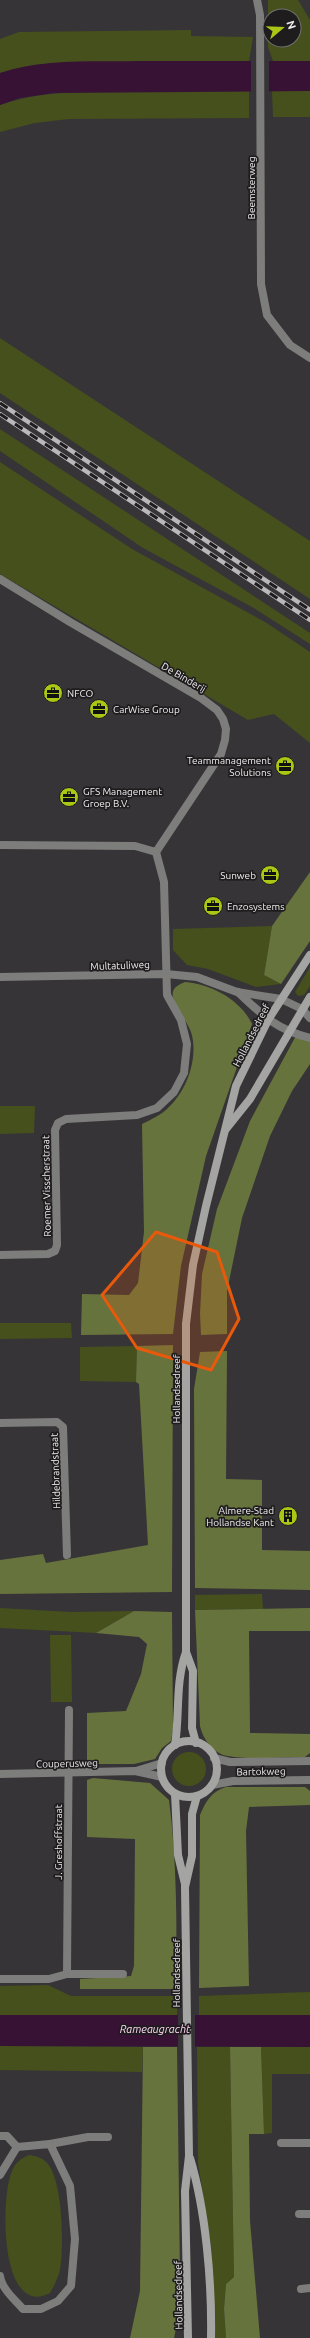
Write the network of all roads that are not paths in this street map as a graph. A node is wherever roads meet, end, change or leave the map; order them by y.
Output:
1 (257, 0) edge
2 (310, 358) edge
3 (0, 579) edge
4 (0, 845) edge
5 (156, 852) junction
6 (310, 955) edge
7 (166, 974) junction
8 (0, 977) edge
9 (237, 992) junction
10 (310, 997) edge
11 (281, 999) junction
12 (302, 1009) junction
13 (310, 1018) edge
14 (268, 1020) junction
15 (288, 1032) junction
16 (310, 1038) edge
17 (225, 1131) junction
18 (0, 1255) edge
19 (0, 1423) edge
20 (67, 1555) dead end
21 (186, 1652) junction
22 (69, 1710) dead end
23 (196, 1743) junction
24 (175, 1745) junction
25 (214, 1758) junction
26 (310, 1761) edge
27 (162, 1764) junction
28 (68, 1772) junction
29 (135, 1772) junction
30 (0, 1774) edge
31 (162, 1777) junction
32 (310, 1780) edge
33 (212, 1785) junction
34 (175, 1794) junction
35 (197, 1796) junction
36 (186, 1887) junction
37 (68, 1974) junction
38 (123, 1974) dead end
39 (0, 1979) edge
40 (0, 2136) edge
41 (108, 2137) dead end
42 (310, 2143) edge
43 (50, 2144) junction
44 (281, 2144) dead end
45 (17, 2147) junction
46 (189, 2156) junction
47 (0, 2175) edge
48 (299, 2214) dead end
49 (310, 2214) edge
50 (0, 2276) edge
51 (310, 2288) edge
52 (301, 2289) dead end
53 (188, 2338) edge
54 (211, 2338) edge

1 - 2 street, Beemsterweg
3 - 5 street, De Binderij
4 - 5 street
5 - 7 street
6 - 11 main road, Hollandsedreef
7 - 8 street, Multatuliweg
7 - 9 street, Multatuliweg
7 - 18 street, Roemer Visscherstraat
9 - 11 street, Multatuliweg
9 - 14 street, Multatuliweg
10 - 12 main road, Hollandsedreef
11 - 12 street, Multatuliweg
11 - 14 main road, Hollandsedreef
12 - 13 street
12 - 15 main road, Hollandsedreef
14 - 15 street, Multatuliweg
14 - 17 main road, Hollandsedreef
15 - 16 street, Multatuliweg
15 - 17 main road, Hollandsedreef
17 - 21 main road, Hollandsedreef
19 - 20 street, Hildebrandstraat
21 - 23 main road, Hollandsedreef
21 - 24 main road, Hollandsedreef
22 - 28 street, J. Greshoffstraat
23 - 24 main road
23 - 25 main road
24 - 27 main road
25 - 26 street, Bartokweg
25 - 33 main road
27 - 29 street, Couperusweg
27 - 31 main road
28 - 29 street, Couperusweg
28 - 30 street, Couperusweg
28 - 37 street, J. Greshoffstraat
29 - 31 street, Couperusweg
31 - 34 main road
32 - 33 street, Bartokweg
33 - 35 main road
34 - 35 main road
34 - 36 main road, Hollandsedreef
35 - 36 main road, Hollandsedreef
36 - 46 main road, Hollandsedreef
37 - 38 street
37 - 39 street
40 - 45 street
41 - 43 street
42 - 44 street
43 - 45 street
43 - 50 street
45 - 47 street
46 - 53 main road, Hollandsedreef
46 - 54 main road, Hollandsedreef
48 - 49 street
51 - 52 street

